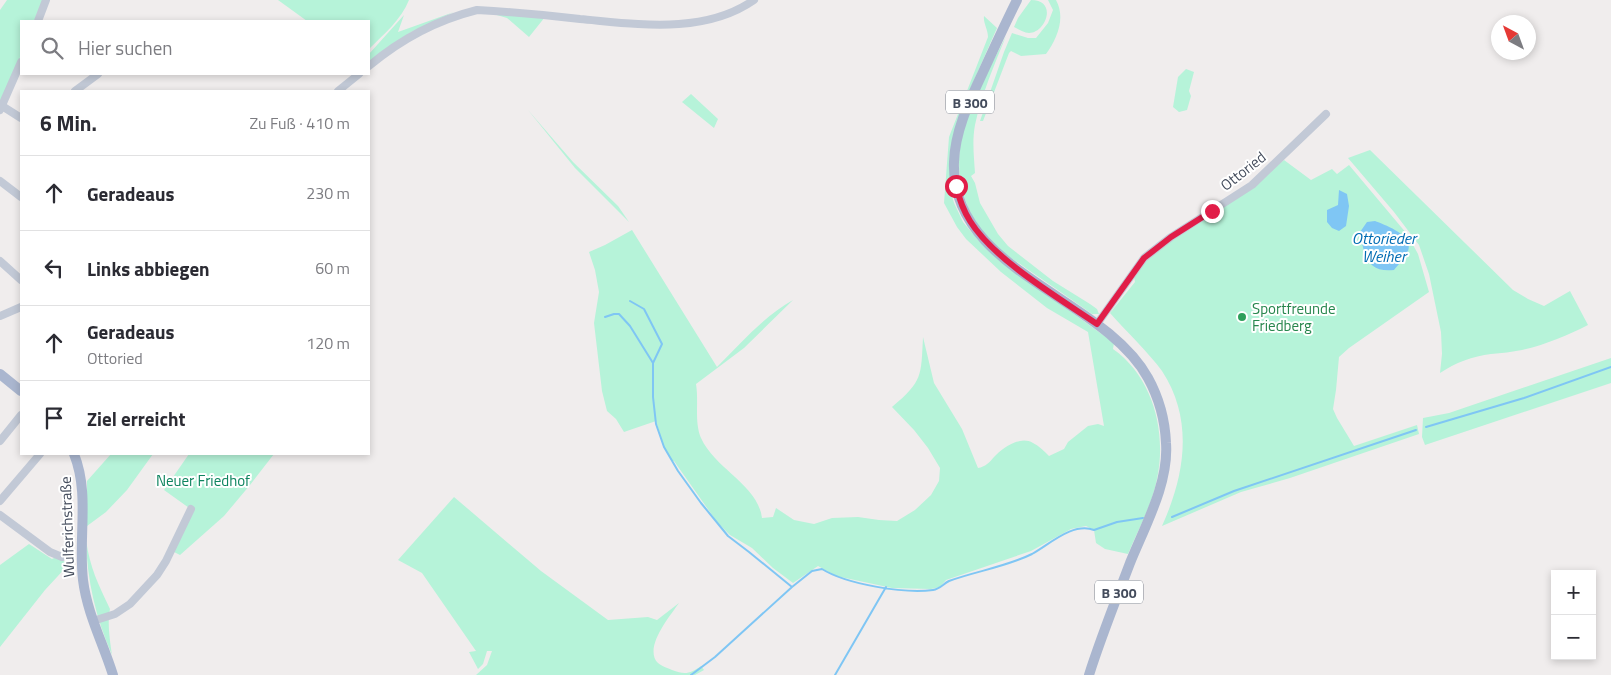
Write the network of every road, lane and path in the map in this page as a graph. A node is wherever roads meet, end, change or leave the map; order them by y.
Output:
1 (46, 0) edge
2 (754, 0) edge
3 (1016, 0) edge
4 (38, 20) edge
5 (20, 64) edge
6 (370, 65) edge
7 (97, 75) edge
8 (358, 75) edge
9 (76, 90) edge
10 (339, 90) edge
11 (1, 108) edge
12 (1326, 114) dead end
13 (20, 118) edge
14 (0, 181) edge
15 (20, 196) edge
16 (0, 262) edge
17 (20, 279) edge
18 (20, 308) edge
19 (0, 316) edge
20 (1097, 324) junction
21 (0, 374) edge
22 (20, 390) edge
23 (20, 416) edge
24 (0, 441) edge
25 (39, 455) edge
26 (74, 455) edge
27 (0, 501) edge
28 (191, 509) dead end
29 (0, 516) edge
30 (62, 557) dead end
31 (94, 625) junction
32 (113, 675) edge
33 (1089, 675) edge

1 - 4 street
2 - 6 street
3 - 20 main road, B 300
5 - 11 street
7 - 9 street
8 - 10 street
11 - 13 street
12 - 20 street, Ottoried
14 - 15 street
16 - 17 street
18 - 19 street
20 - 33 main road, B 300
21 - 22 main road
23 - 24 street
25 - 27 street
26 - 31 main road, Wulferichstraße
28 - 31 street
29 - 30 street
31 - 32 main road, Wulferichstraße

